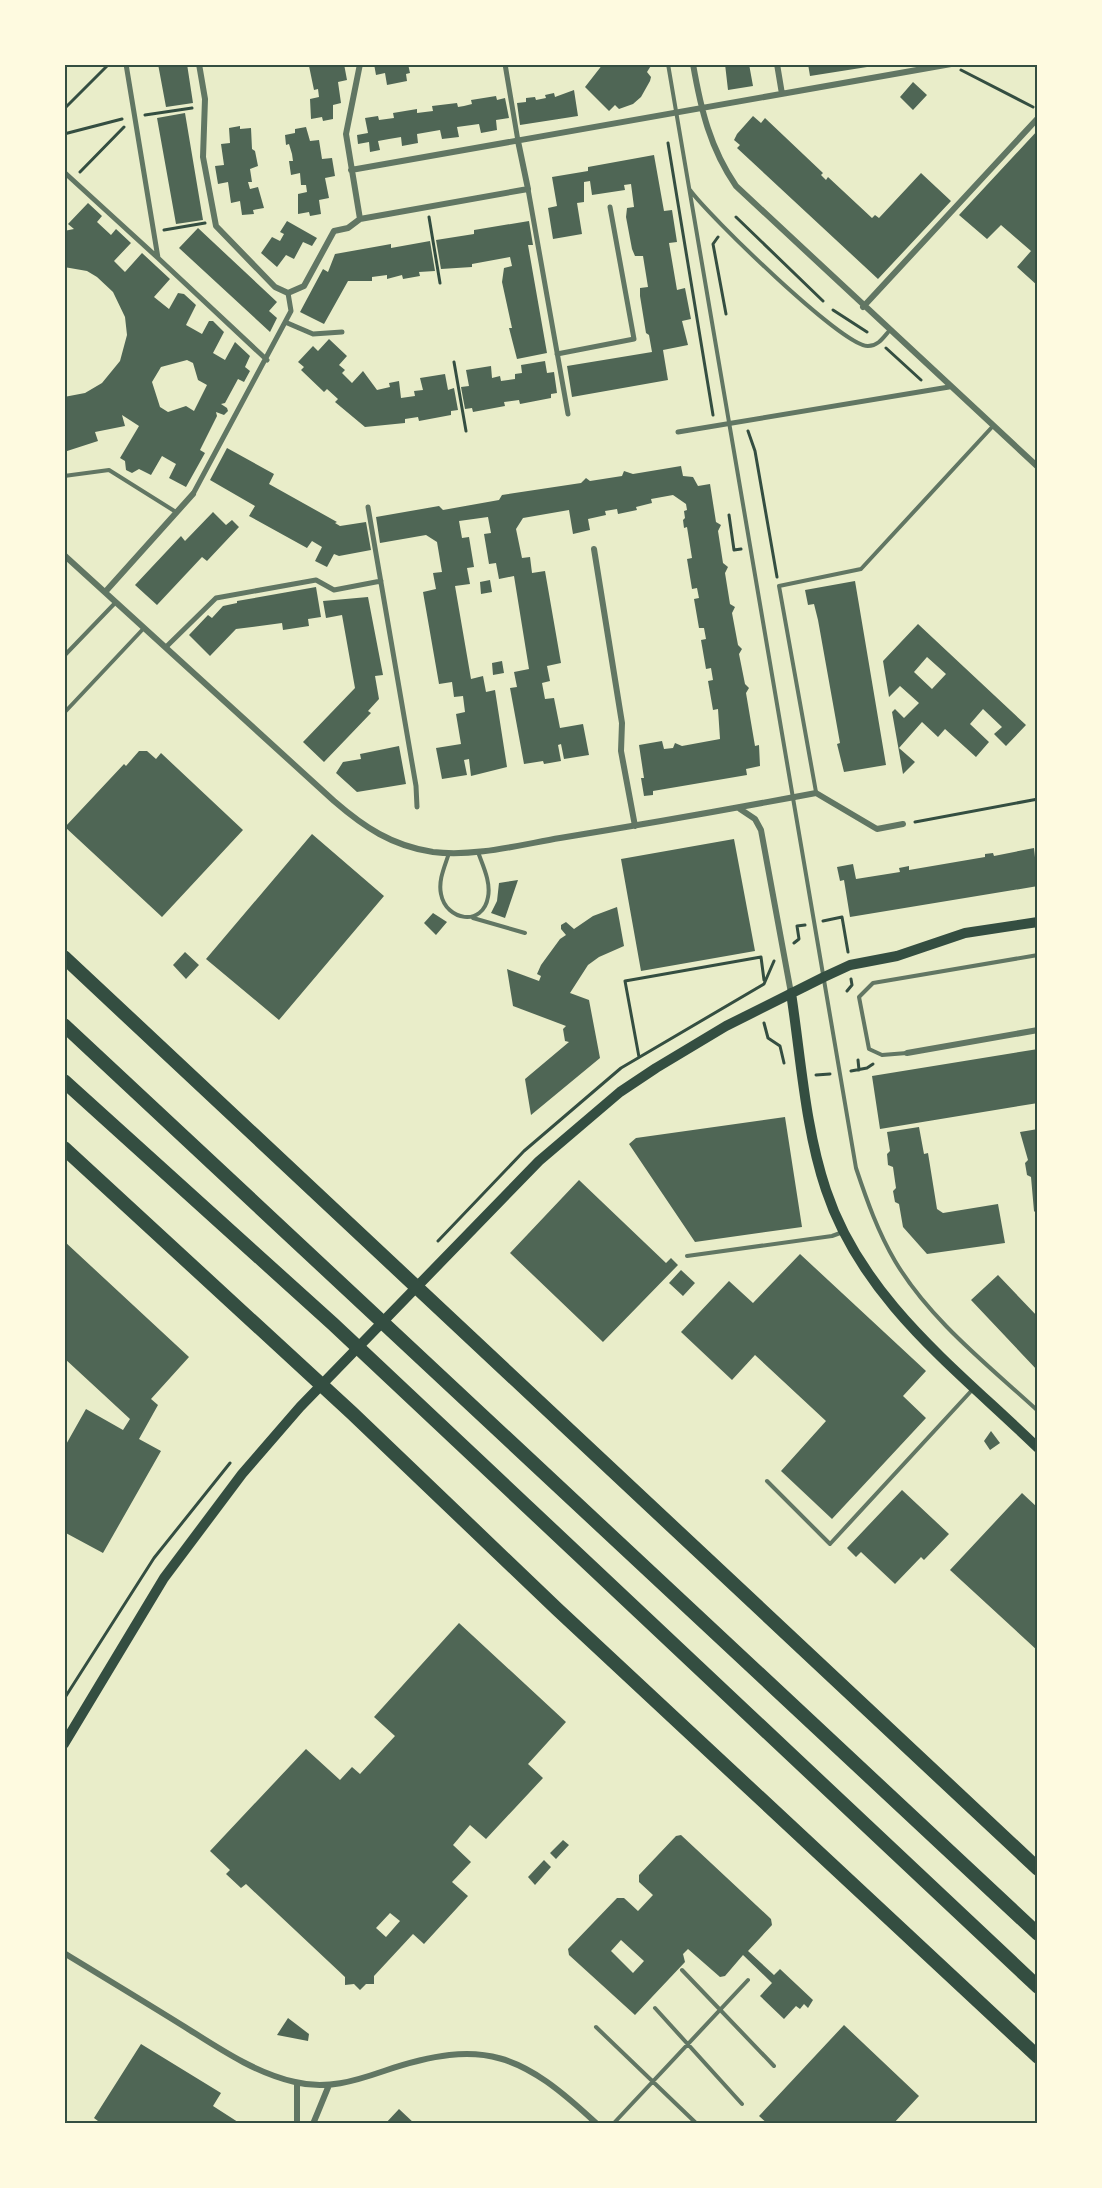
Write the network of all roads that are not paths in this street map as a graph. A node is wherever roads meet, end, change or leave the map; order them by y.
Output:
1 (126, 64) edge
2 (199, 64) edge
3 (360, 64) edge
4 (505, 64) edge
5 (668, 64) edge
6 (693, 64) edge
7 (777, 64) edge
8 (952, 64) edge
9 (782, 94) junction
10 (701, 109) junction
11 (677, 113) junction
12 (1038, 118) edge
13 (518, 141) junction
14 (351, 170) junction
15 (64, 172) edge
16 (528, 189) junction
17 (690, 189) junction
18 (610, 207) dead end
19 (360, 219) junction
20 (158, 258) junction
21 (288, 293) junction
22 (863, 307) junction
23 (285, 322) junction
24 (889, 331) junction
25 (342, 332) dead end
26 (557, 354) junction
27 (267, 360) junction
28 (949, 387) junction
29 (568, 414) dead end
30 (729, 425) junction
31 (993, 426) junction
32 (678, 432) dead end
33 (1038, 467) edge
34 (64, 476) edge
35 (193, 494) joint
36 (368, 507) dead end
37 (177, 513) junction
38 (594, 549) dead end
39 (64, 555) edge
40 (381, 581) junction
41 (106, 591) junction
42 (116, 601) junction
43 (145, 628) junction
44 (166, 647) junction
45 (64, 656) edge
46 (64, 713) edge
47 (816, 793) junction
48 (793, 797) junction
49 (417, 807) dead end
50 (740, 809) junction
51 (903, 824) road end
52 (635, 826) junction
53 (478, 851) junction
54 (449, 852) junction
55 (472, 918) junction
56 (1038, 922) edge
57 (525, 933) dead end
58 (1038, 955) edge
59 (64, 957) edge
60 (824, 977) junction
61 (791, 993) junction
62 (64, 1025) edge
63 (1038, 1030) edge
64 (907, 1053) joint
65 (64, 1081) edge
66 (64, 1148) edge
67 (844, 1231) junction
68 (687, 1256) dead end
69 (974, 1389) junction
70 (1038, 1411) edge
71 (1038, 1448) edge
72 (767, 1481) dead end
73 (64, 1744) edge
74 (1038, 1869) edge
75 (1038, 1934) edge
76 (64, 1953) edge
77 (682, 1970) dead end
78 (748, 1980) dead end
79 (1038, 1987) edge
80 (655, 2008) dead end
81 (719, 2011) junction
82 (596, 2027) dead end
83 (687, 2045) junction
84 (1038, 2057) edge
85 (774, 2066) dead end
86 (651, 2082) junction
87 (297, 2083) junction
88 (329, 2085) junction
89 (742, 2104) dead end
90 (297, 2124) edge
91 (313, 2124) edge
92 (597, 2124) edge
93 (613, 2124) edge
94 (697, 2124) edge

1 - 20 street
2 - 21 street
3 - 14 street
4 - 13 street
5 - 11 lane
6 - 10 street
7 - 9 street
8 - 9 street
9 - 10 street
10 - 11 street
10 - 22 street
11 - 13 street
11 - 17 lane
12 - 22 street
13 - 14 street
13 - 16 street
14 - 19 street
15 - 20 street
16 - 19 street
16 - 26 street
17 - 24 lane
17 - 30 lane
18 - 26 street
19 - 21 street
20 - 27 street
21 - 23 street
22 - 24 street
23 - 25 street
23 - 27 street
24 - 28 street
26 - 29 street
27 - 35 street
28 - 30 street
28 - 31 street
30 - 32 street
30 - 48 lane
31 - 33 street
31 - 47 lane
34 - 37 lane
35 - 37 street
36 - 40 street
37 - 41 street
38 - 52 street
39 - 41 street
40 - 44 street
40 - 49 street
41 - 42 street
42 - 43 street
42 - 45 lane
43 - 44 street
43 - 46 lane
44 - 54 street
47 - 48 street
47 - 51 street
48 - 50 street
48 - 60 lane
50 - 52 street
50 - 61 street
52 - 53 street
53 - 54 street
53 - 55 lane
54 - 55 lane
55 - 57 lane
56 - 60 main road
58 - 64 lane
59 - 74 highway
60 - 61 main road
60 - 70 lane
61 - 67 main road
61 - 73 main road
62 - 75 highway
63 - 64 street
65 - 79 highway
66 - 84 highway
67 - 68 lane
67 - 69 main road
69 - 71 main road
69 - 72 lane
76 - 87 street
77 - 81 lane
78 - 81 lane
80 - 83 lane
81 - 83 lane
81 - 85 lane
82 - 86 lane
83 - 86 lane
83 - 89 lane
86 - 93 lane
86 - 94 lane
87 - 88 street
87 - 90 street
88 - 91 street
88 - 92 street

